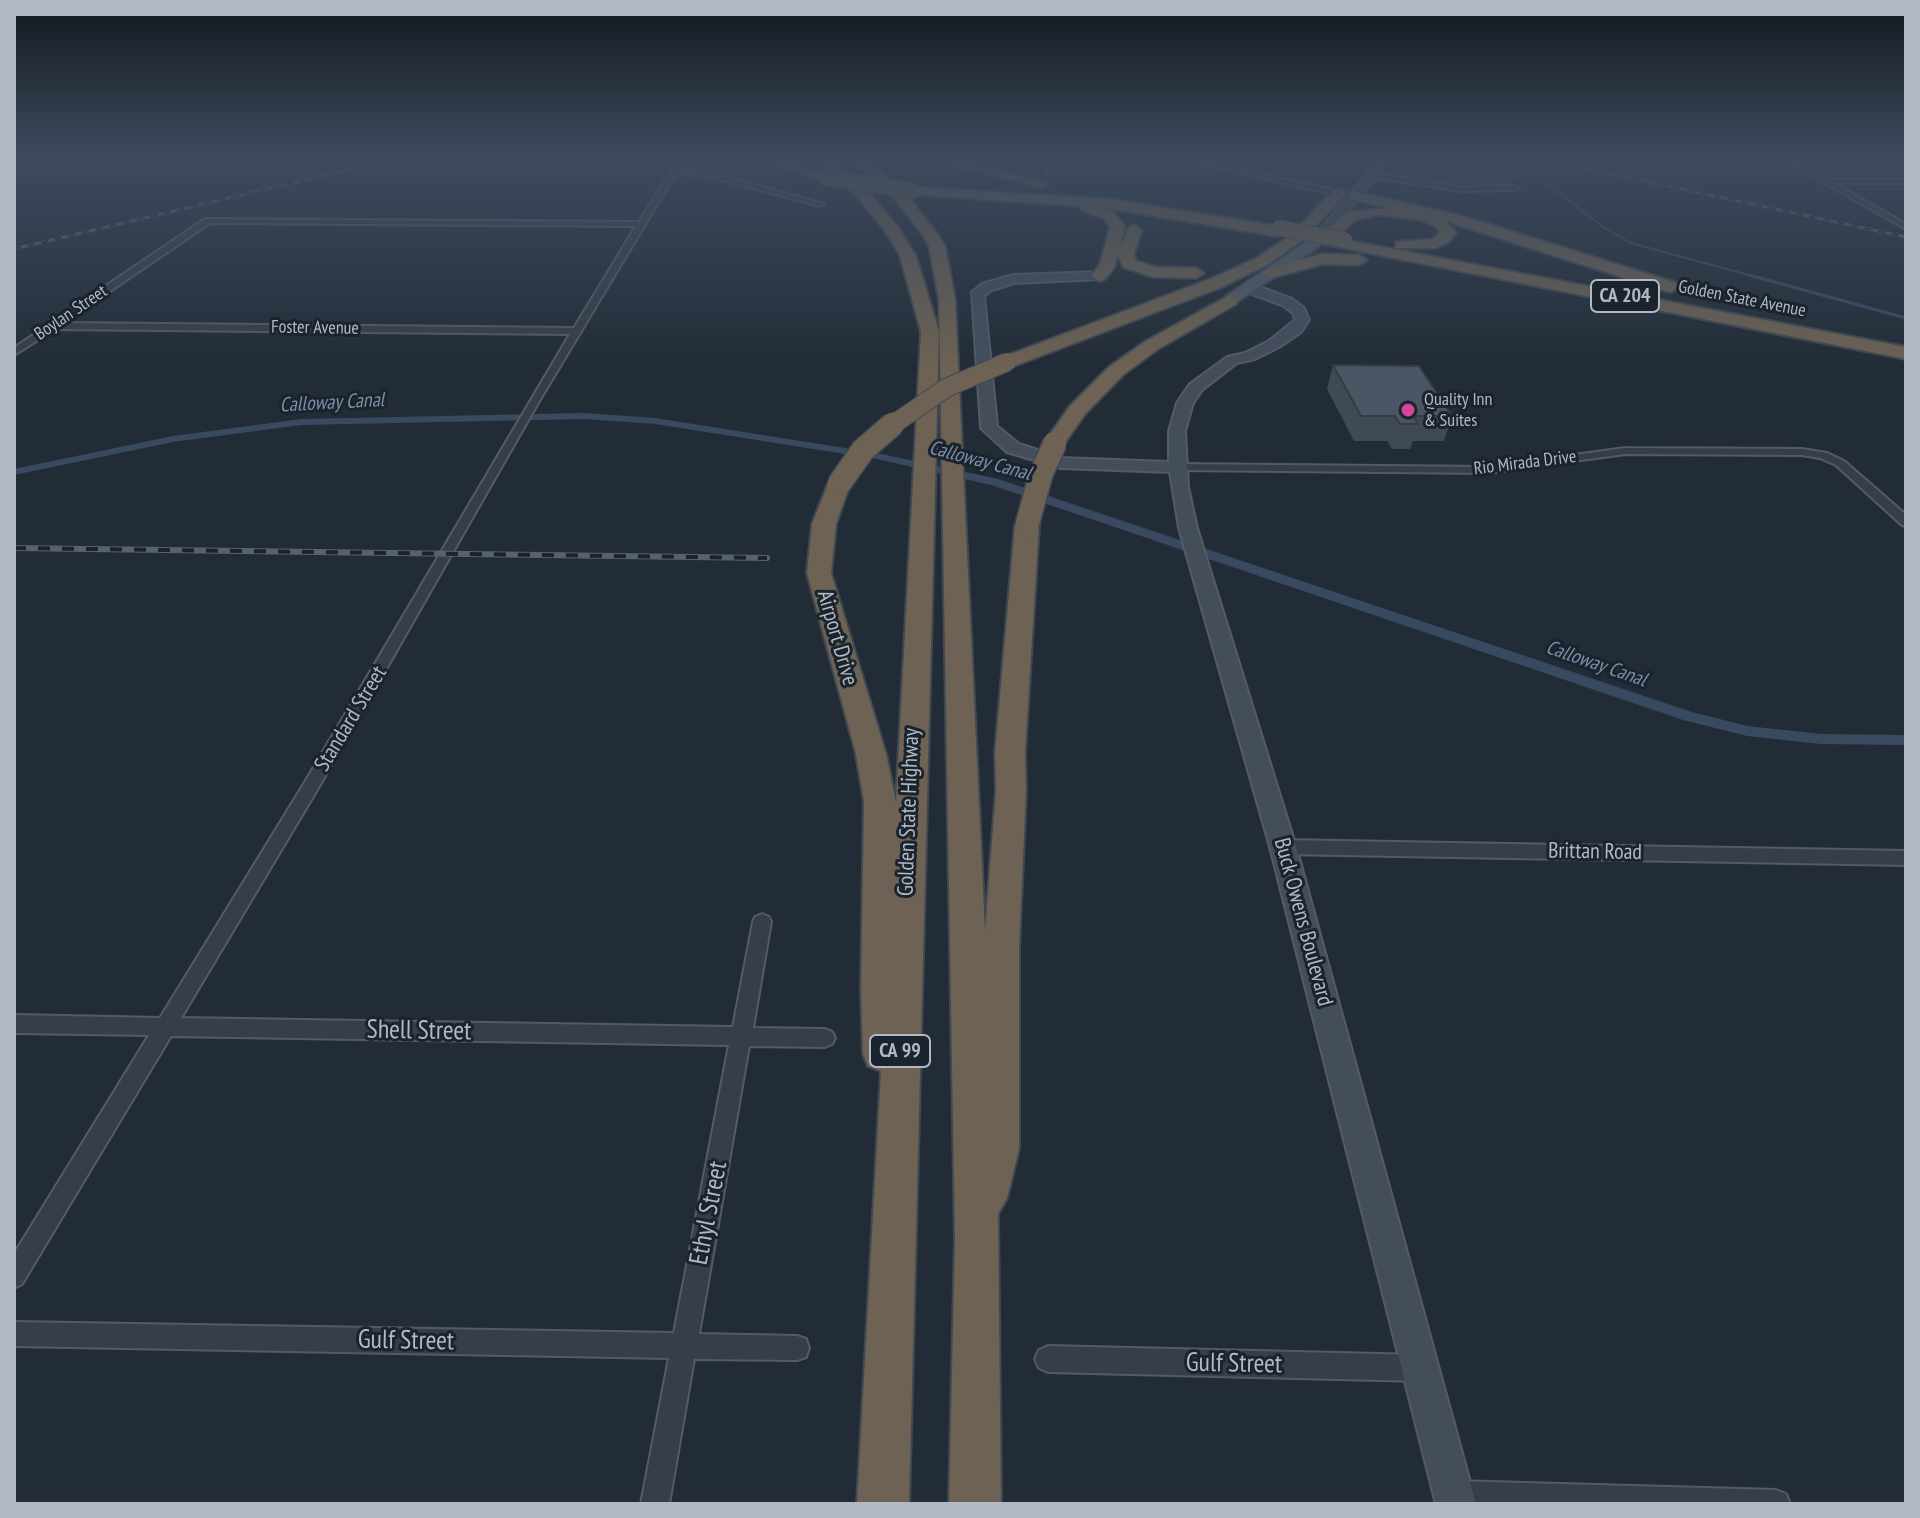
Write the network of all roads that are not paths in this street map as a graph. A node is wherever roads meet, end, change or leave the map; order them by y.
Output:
1 (196, 229) edge
2 (638, 229) edge
3 (892, 229) edge
4 (924, 229) edge
5 (1117, 229) edge
6 (1138, 229) edge
7 (1243, 229) edge
8 (1251, 229) edge
9 (1256, 229) edge
10 (1288, 229) edge
11 (1338, 229) edge
12 (1339, 229) edge
13 (1445, 229) edge
14 (1487, 229) edge
15 (1280, 234) junction
16 (1337, 239) junction
17 (1196, 273) junction
18 (1271, 273) junction
19 (1099, 276) junction
20 (1249, 288) junction
21 (1230, 300) junction
22 (53, 326) junction
23 (1094, 329) junction
24 (577, 331) junction
25 (1810, 333) junction
26 (1906, 348) edge
27 (14, 352) edge
28 (1232, 360) junction
29 (939, 376) junction
30 (1177, 467) junction
31 (1906, 522) edge
32 (1283, 847) junction
33 (1906, 858) edge
34 (762, 922) dead end
35 (14, 1024) edge
36 (165, 1026) junction
37 (742, 1036) junction
38 (825, 1038) dead end
39 (892, 1238) junction
40 (977, 1239) junction
41 (14, 1276) edge
42 (14, 1334) edge
43 (684, 1346) junction
44 (797, 1348) dead end
45 (1048, 1359) dead end
46 (1421, 1368) junction
47 (1455, 1500) edge
48 (655, 1504) edge
49 (883, 1504) edge
50 (975, 1504) edge
51 (1776, 1504) edge

1 - 22 street, Boylan Street
2 - 24 street, Standard Street
3 - 29 highway, Golden State Highway / CA 99
4 - 29 highway, Golden State Highway / CA 99
5 - 19 highway
6 - 17 highway
7 - 15 highway
8 - 15 highway
9 - 15 highway
10 - 15 highway, Airport Drive
11 - 16 highway
12 - 16 main road, Airport Drive
13 - 16 highway
14 - 26 highway
15 - 16 highway, bridge
15 - 17 highway
15 - 23 highway, Airport Drive
16 - 18 main road, Airport Drive
16 - 25 highway, Golden State Avenue / CA 204
16 - 26 highway, Golden State Avenue / CA 204
17 - 19 highway
18 - 20 main road, Airport Drive
18 - 25 highway
19 - 23 highway
19 - 30 main road
20 - 21 main road, Airport Drive
20 - 28 main road, Buck Owens Boulevard
21 - 28 main road, Buck Owens Boulevard
21 - 40 highway, Airport Drive, bridge
22 - 24 street, Foster Avenue
22 - 27 street, Boylan Street
23 - 39 highway, Airport Drive, bridge
24 - 36 street, Standard Street
25 - 26 highway, Golden State Avenue / CA 204
28 - 30 main road, Buck Owens Boulevard
29 - 39 highway, Golden State Highway / CA 99
29 - 40 highway, Golden State Highway / CA 99
30 - 31 street, Rio Mirada Drive
30 - 32 main road, Buck Owens Boulevard
32 - 33 street, Brittan Road
32 - 46 main road, Buck Owens Boulevard
34 - 37 street, Ethyl Street
35 - 36 street, Shell Street
36 - 37 street, Shell Street
36 - 41 street, Standard Street
37 - 38 street, Shell Street
37 - 43 street, Ethyl Street
39 - 49 highway, Golden State Highway / CA 99
40 - 50 highway, Golden State Highway / CA 99
42 - 43 street, Gulf Street
43 - 44 street, Gulf Street
43 - 48 street, Ethyl Street
45 - 46 street, Gulf Street
46 - 47 main road, Buck Owens Boulevard
47 - 51 street

